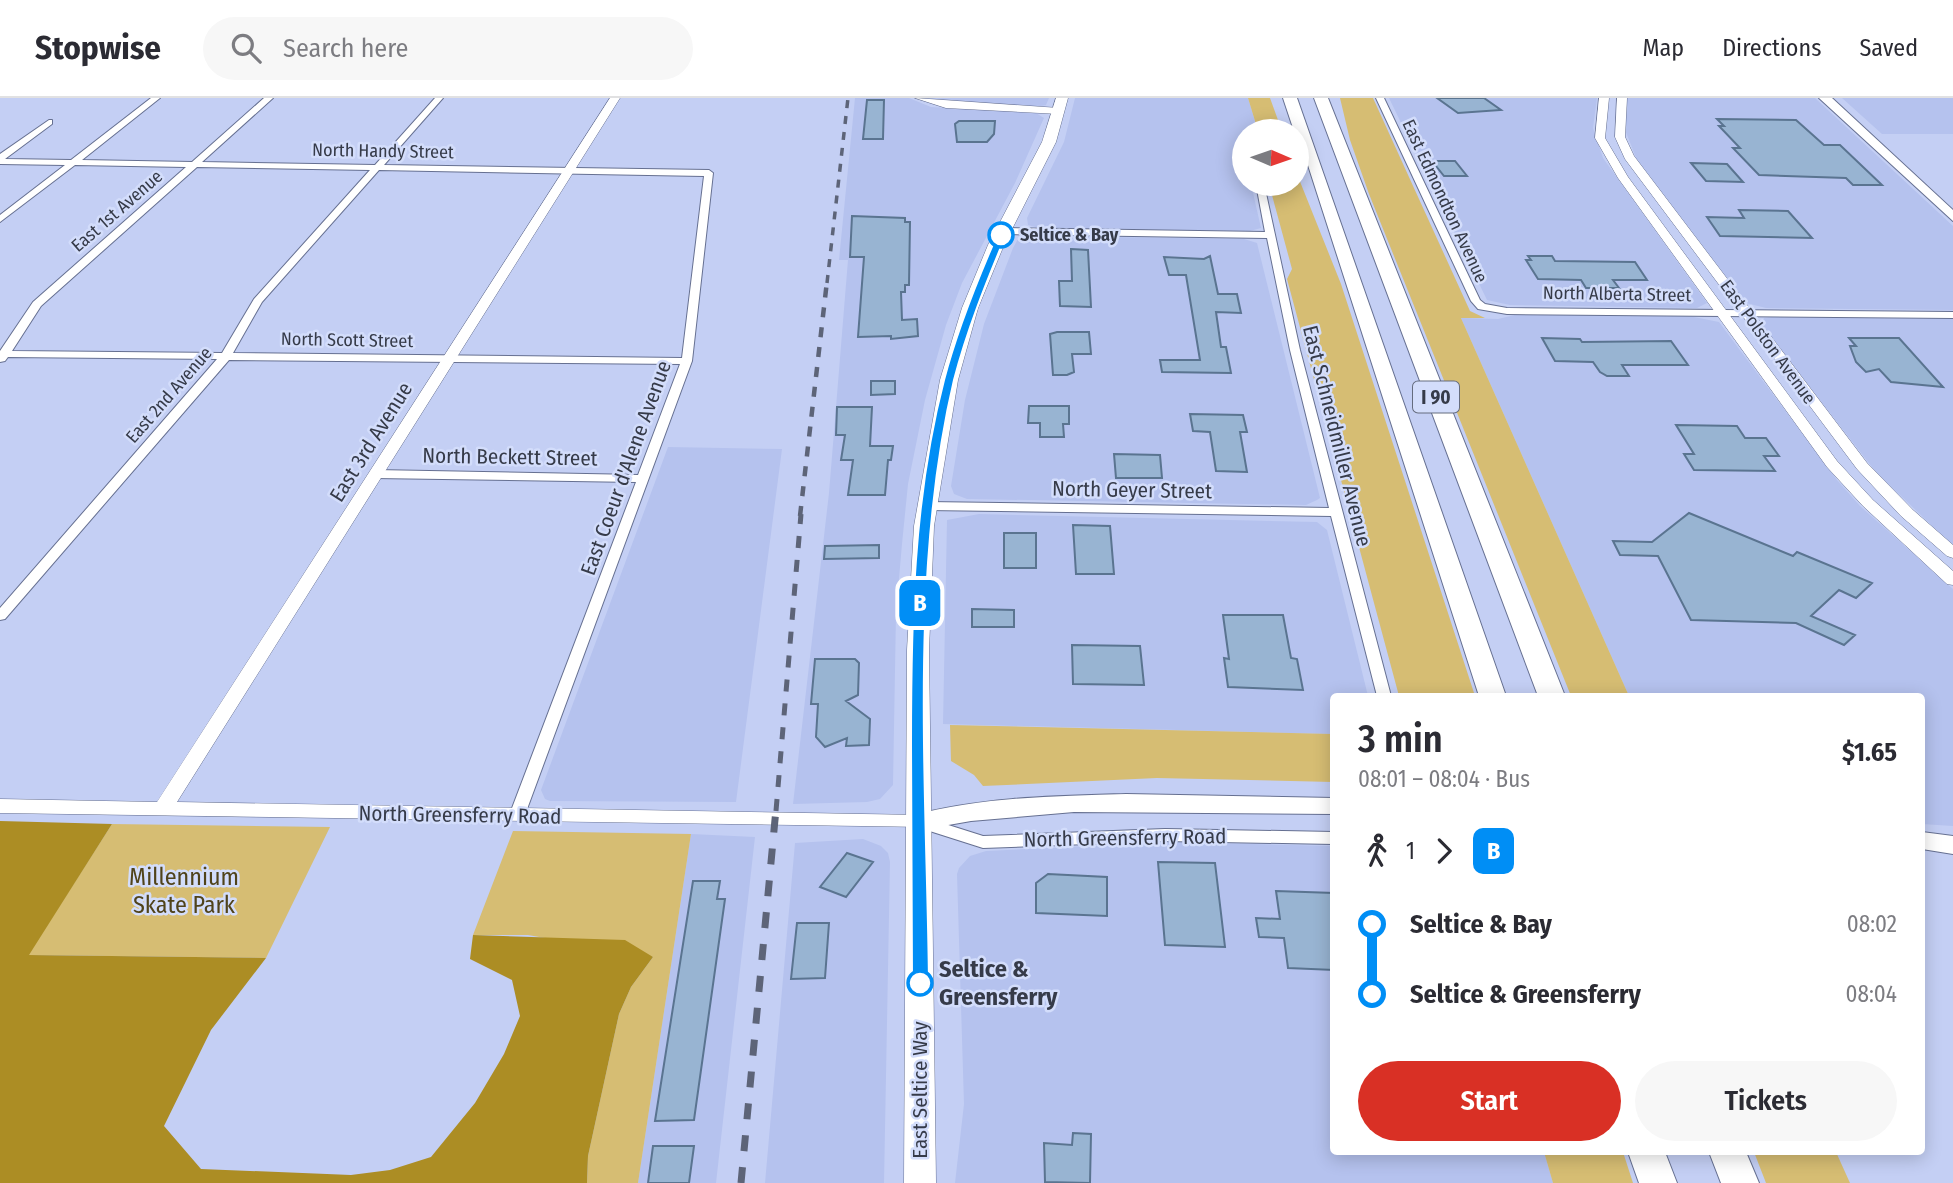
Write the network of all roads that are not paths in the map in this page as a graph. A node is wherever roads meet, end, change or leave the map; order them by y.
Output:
1 (156, 98) edge
2 (269, 98) edge
3 (439, 98) edge
4 (615, 98) edge
5 (920, 98) edge
6 (1276, 98) edge
7 (1290, 98) edge
8 (1321, 98) edge
9 (1333, 98) edge
10 (1380, 98) edge
11 (1604, 98) edge
12 (1622, 98) edge
13 (1825, 98) edge
14 (1061, 104) edge
15 (1285, 119) edge
16 (49, 122) dead end
17 (0, 160) edge
18 (1346, 162) junction
19 (71, 163) junction
20 (194, 165) junction
21 (378, 167) junction
22 (572, 169) junction
23 (1309, 176) edge
24 (1262, 196) edge
25 (1953, 217) edge
26 (0, 219) edge
27 (1003, 231) junction
28 (1270, 235) junction
29 (1348, 262) junction
30 (1490, 309) joint
31 (1724, 313) junction
32 (1746, 313) junction
33 (1953, 315) edge
34 (2, 356) edge
35 (226, 356) junction
36 (449, 359) junction
37 (687, 361) junction
38 (375, 474) junction
39 (644, 479) junction
40 (927, 506) junction
41 (1336, 512) junction
42 (1953, 553) edge
43 (1953, 580) edge
44 (0, 616) edge
45 (1383, 693) edge
46 (1492, 693) edge
47 (1551, 693) edge
48 (0, 806) edge
49 (1330, 806) edge
50 (163, 808) junction
51 (517, 816) junction
52 (920, 822) junction
53 (1330, 838) edge
54 (1925, 841) edge
55 (1953, 845) edge
56 (1648, 1155) edge
57 (1729, 1155) edge
58 (920, 1183) edge
59 (1658, 1183) edge
60 (1740, 1183) edge

1 - 19 street
2 - 20 street, East 1st Avenue
3 - 21 street, East 2nd Avenue
4 - 22 street, East 3rd Avenue
5 - 14 street
6 - 15 highway
7 - 29 highway, I 90
8 - 18 highway, I 90
9 - 18 highway
10 - 30 street, East Edmondton Avenue
11 - 31 street, East Polston Avenue
12 - 32 street, East Polston Avenue
13 - 25 main road
14 - 27 main road, East Seltice Way
16 - 17 street
17 - 19 street, North Handy Street
18 - 47 highway, I 90
19 - 20 street, North Handy Street
19 - 26 street
20 - 21 street, North Handy Street
20 - 34 street, East 1st Avenue
21 - 22 street, North Handy Street
21 - 35 street, East 2nd Avenue
22 - 36 street, East 3rd Avenue
22 - 37 street, East Coeur d'Alene Avenue
23 - 29 highway
24 - 28 street, East Schneidmiller Avenue
27 - 28 street
27 - 40 main road, East Seltice Way
28 - 41 street, East Schneidmiller Avenue
29 - 46 highway, I 90
30 - 31 street, North Alberta Street
31 - 32 street, North Alberta Street
31 - 43 street, East Polston Avenue
32 - 33 street, North Alberta Street
32 - 42 street, East Polston Avenue
34 - 35 street, North Scott Street
35 - 36 street, North Scott Street
35 - 44 street, East 2nd Avenue
36 - 37 street, North Scott Street
36 - 38 street, East 3rd Avenue
37 - 39 street, East Coeur d'Alene Avenue
38 - 39 street, North Beckett Street
38 - 50 street, East 3rd Avenue
39 - 51 street, East Coeur d'Alene Avenue
40 - 41 street, North Geyer Street
40 - 52 main road, East Seltice Way
41 - 45 street, East Schneidmiller Avenue
48 - 50 street, North Greensferry Road
49 - 52 main road, North Greensferry Road
50 - 51 street, North Greensferry Road
51 - 52 street, North Greensferry Road
52 - 53 street, North Greensferry Road
52 - 58 main road, East Seltice Way
54 - 55 main road
56 - 59 highway
57 - 60 highway

